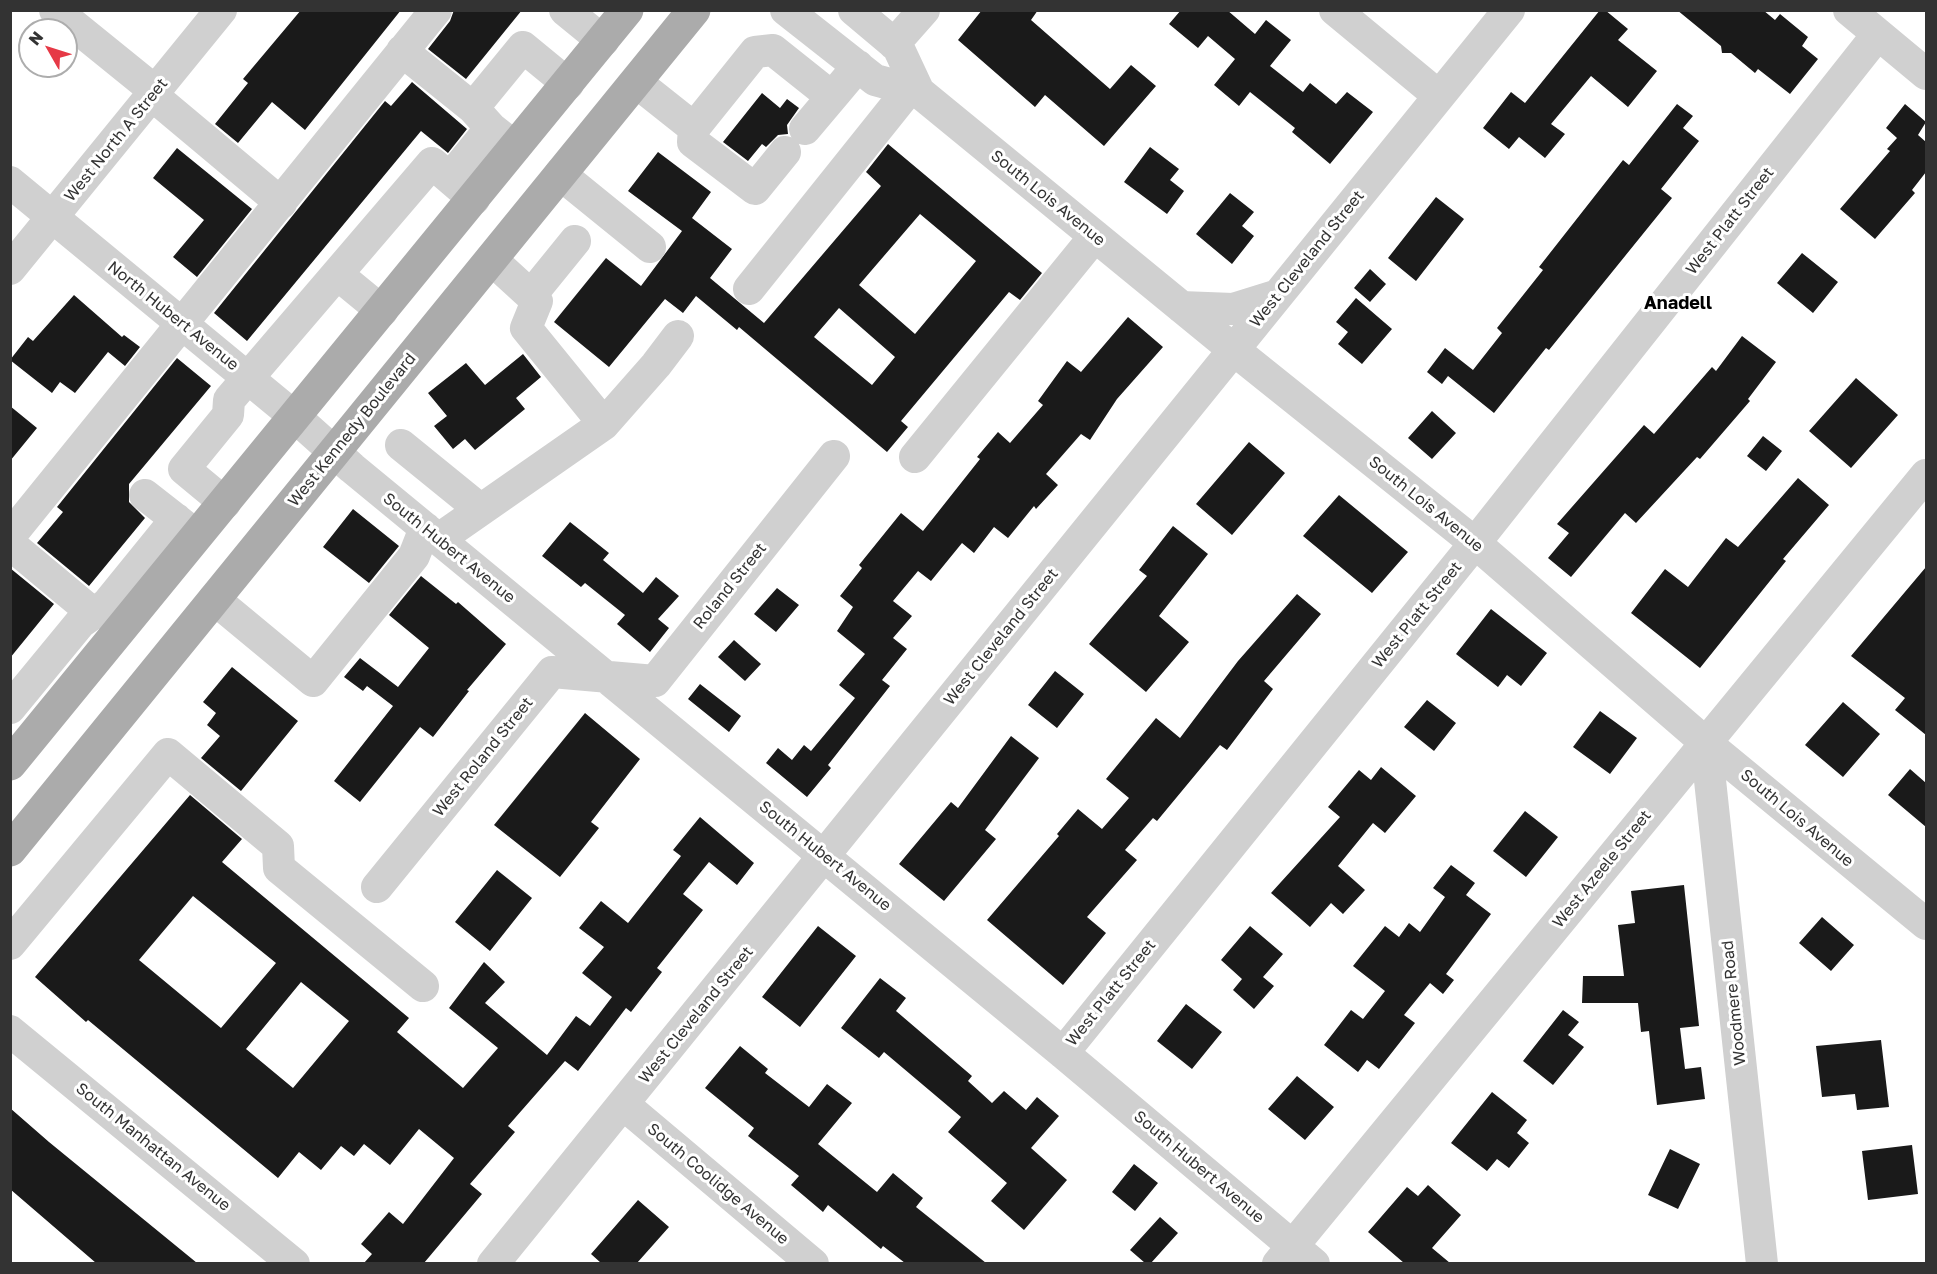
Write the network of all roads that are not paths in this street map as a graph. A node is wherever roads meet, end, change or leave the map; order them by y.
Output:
1 (55, 10) edge
2 (220, 10) edge
3 (436, 10) edge
4 (627, 10) edge
5 (694, 10) edge
6 (786, 10) edge
7 (854, 10) edge
8 (924, 10) edge
9 (1335, 10) edge
10 (1509, 10) edge
11 (1850, 10) edge
12 (569, 12) edge
13 (1878, 34) junction
14 (603, 41) junction
15 (894, 44) junction
16 (402, 51) junction
17 (858, 66) junction
18 (1926, 74) edge
19 (636, 82) junction
20 (568, 84) junction
21 (914, 91) junction
22 (153, 93) junction
23 (1439, 96) junction
24 (832, 97) junction
25 (493, 128) junction
26 (694, 128) junction
27 (560, 174) junction
28 (10, 182) edge
29 (462, 189) junction
30 (281, 203) junction
31 (52, 217) junction
32 (1095, 236) junction
33 (575, 241) dead end
34 (650, 247) dead end
35 (491, 259) junction
36 (10, 269) edge
37 (337, 274) junction
38 (749, 289) dead end
39 (532, 294) junction
40 (1278, 295) junction
41 (1181, 307) junction
42 (382, 311) junction
43 (183, 325) junction
44 (678, 336) dead end
45 (1234, 350) junction
46 (248, 378) junction
47 (295, 417) junction
48 (604, 424) junction
49 (401, 445) dead end
50 (333, 453) junction
51 (834, 456) dead end
52 (915, 457) dead end
53 (1926, 475) edge
54 (145, 495) dead end
55 (225, 503) junction
56 (481, 510) junction
57 (187, 528) junction
58 (432, 534) junction
59 (10, 536) edge
60 (1475, 543) junction
61 (10, 544) edge
62 (150, 573) junction
63 (214, 599) junction
64 (84, 621) junction
65 (103, 651) junction
66 (39, 673) junction
67 (609, 679) junction
68 (67, 695) junction
69 (10, 708) edge
70 (21, 731) edge
71 (1706, 743) junction
72 (10, 764) edge
73 (10, 850) edge
74 (824, 856) junction
75 (377, 887) dead end
76 (1926, 924) edge
77 (10, 945) edge
78 (423, 986) dead end
79 (10, 1031) edge
80 (1063, 1053) junction
81 (623, 1104) junction
82 (1295, 1258) edge
83 (294, 1263) edge
84 (493, 1263) edge
85 (813, 1263) edge
86 (1762, 1263) edge

1 - 22 street
2 - 22 street, West North A Street
3 - 16 street
4 - 14 main road
5 - 19 main road, West Kennedy Boulevard
6 - 17 street, South Lois Avenue
7 - 15 street, South Lois Avenue
8 - 15 street
9 - 23 street
10 - 23 street, West Cleveland Street
11 - 13 street
12 - 14 street
13 - 18 street
13 - 60 street, West Platt Street
14 - 20 main road
15 - 21 street, South Lois Avenue
16 - 25 street
16 - 30 street
17 - 21 street, South Lois Avenue
17 - 24 street
19 - 26 street
19 - 27 main road, West Kennedy Boulevard
20 - 25 main road
20 - 25 street
21 - 32 street, South Lois Avenue
21 - 38 street
22 - 30 street
22 - 31 street, West North A Street
23 - 40 street, West Cleveland Street
24 - 26 street
24 - 26 street
25 - 29 main road
27 - 34 street
27 - 35 main road, West Kennedy Boulevard
28 - 31 street, North Hubert Avenue
29 - 37 street
29 - 42 main road
30 - 43 street
31 - 36 street, West North A Street
31 - 43 street, North Hubert Avenue
32 - 41 street, South Lois Avenue
32 - 52 street
33 - 39 street
35 - 39 street
35 - 50 main road, West Kennedy Boulevard
37 - 42 street
37 - 46 street
39 - 48 street
40 - 41 street
40 - 45 street, West Cleveland Street
41 - 45 street, South Lois Avenue
42 - 47 main road
43 - 46 street, North Hubert Avenue
43 - 59 street
44 - 48 street
45 - 60 street, South Lois Avenue
45 - 74 street, West Cleveland Street
46 - 47 street, North Hubert Avenue
46 - 55 street
47 - 50 street, North Hubert Avenue
47 - 55 main road
48 - 56 street
49 - 56 street
50 - 58 street, South Hubert Avenue
50 - 63 main road, West Kennedy Boulevard
51 - 67 street, Roland Street
53 - 71 street, West Azeele Street
54 - 57 street
55 - 57 main road
56 - 58 street
57 - 62 main road
58 - 63 street
58 - 67 street, South Hubert Avenue
60 - 71 street, South Lois Avenue
60 - 80 street, West Platt Street
61 - 64 street
62 - 64 street
62 - 65 main road
63 - 73 main road, West Kennedy Boulevard
64 - 65 street
64 - 66 street
65 - 68 main road
66 - 68 street
66 - 69 street
67 - 74 street, South Hubert Avenue
67 - 75 street, West Roland Street
68 - 70 main road
70 - 72 main road
71 - 76 street, South Lois Avenue
71 - 82 street, West Azeele Street
71 - 86 street, Woodmere Road
74 - 80 street, South Hubert Avenue
74 - 81 street, West Cleveland Street
77 - 78 street
79 - 83 street, South Manhattan Avenue
80 - 82 street, South Hubert Avenue
81 - 84 street, West Cleveland Street
81 - 85 street, South Coolidge Avenue

